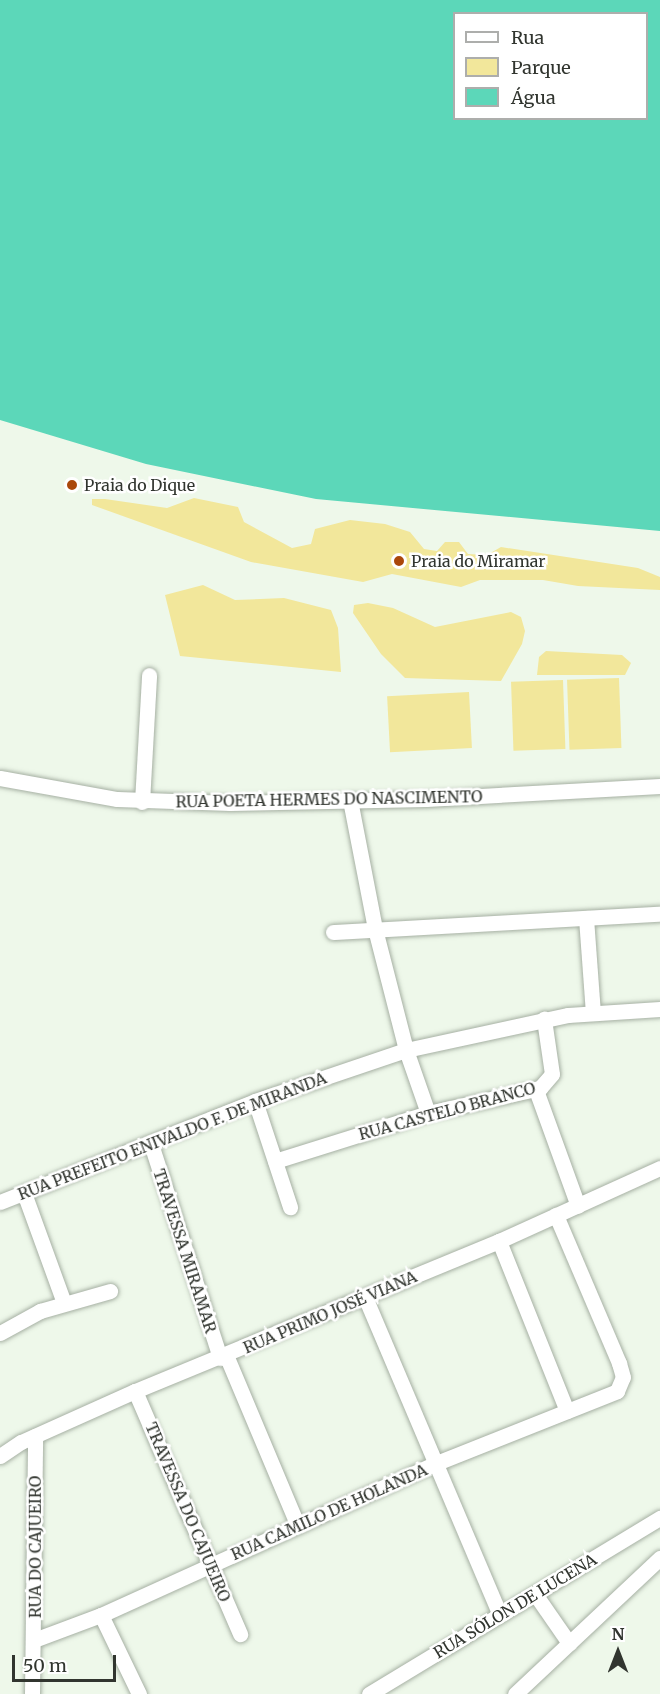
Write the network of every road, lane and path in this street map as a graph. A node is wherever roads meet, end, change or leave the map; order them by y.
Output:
1 (149, 675) dead end
2 (0, 778) edge
3 (660, 786) edge
4 (350, 800) junction
5 (142, 802) junction
6 (660, 914) edge
7 (586, 918) junction
8 (375, 929) junction
9 (333, 933) dead end
10 (660, 1009) edge
11 (593, 1013) junction
12 (544, 1019) junction
13 (406, 1050) junction
14 (536, 1090) junction
15 (255, 1101) junction
16 (428, 1113) junction
17 (151, 1144) junction
18 (275, 1161) junction
19 (660, 1168) edge
20 (24, 1193) junction
21 (0, 1202) edge
22 (578, 1206) junction
23 (290, 1208) dead end
24 (556, 1215) junction
25 (499, 1241) junction
26 (110, 1291) dead end
27 (365, 1297) junction
28 (64, 1304) junction
29 (0, 1333) edge
30 (223, 1356) junction
31 (135, 1390) junction
32 (567, 1411) junction
33 (35, 1436) junction
34 (0, 1456) edge
35 (434, 1464) junction
36 (660, 1518) edge
37 (297, 1524) junction
38 (660, 1558) edge
39 (210, 1566) junction
40 (535, 1594) junction
41 (101, 1615) junction
42 (500, 1615) junction
43 (240, 1634) dead end
44 (34, 1640) junction
45 (569, 1643) junction
46 (32, 1694) edge
47 (139, 1694) edge
48 (369, 1694) edge
49 (515, 1694) edge

1 - 5 street
2 - 5 street, RUA POETA HERMES DO NASCIMENTO
3 - 4 street, RUA POETA HERMES DO NASCIMENTO
4 - 5 street, RUA POETA HERMES DO NASCIMENTO
4 - 8 street
6 - 7 street
7 - 8 street
7 - 11 street
8 - 9 street
8 - 13 street
10 - 11 street, RUA PREFEITO ENIVALDO F. DE MIRANDA
11 - 12 street, RUA PREFEITO ENIVALDO F. DE MIRANDA
12 - 13 street, RUA PREFEITO ENIVALDO F. DE MIRANDA
12 - 14 street, RUA CASTELO BRANCO
13 - 15 street, RUA PREFEITO ENIVALDO F. DE MIRANDA
13 - 16 street
14 - 16 street, RUA CASTELO BRANCO
14 - 22 street
15 - 17 street, RUA PREFEITO ENIVALDO F. DE MIRANDA
15 - 18 street
16 - 18 street, RUA CASTELO BRANCO
17 - 20 street, RUA PREFEITO ENIVALDO F. DE MIRANDA
17 - 30 street, TRAVESSA MIRAMAR
18 - 23 street
19 - 22 street, RUA PRIMO JOSÉ VIANA
20 - 21 street, RUA PREFEITO ENIVALDO F. DE MIRANDA
20 - 28 street
22 - 24 street, RUA PRIMO JOSÉ VIANA
24 - 25 street, RUA PRIMO JOSÉ VIANA
24 - 32 street, RUA CAMILO DE HOLANDA
25 - 27 street, RUA PRIMO JOSÉ VIANA
25 - 32 street
26 - 28 street
27 - 30 street, RUA PRIMO JOSÉ VIANA
27 - 35 street
28 - 29 street
30 - 31 street, RUA PRIMO JOSÉ VIANA
30 - 37 street, TRAVESSA MIRAMAR
31 - 33 street, RUA PRIMO JOSÉ VIANA
31 - 39 street, TRAVESSA DO CAJUEIRO
32 - 35 street, RUA CAMILO DE HOLANDA
33 - 34 street, RUA PRIMO JOSÉ VIANA
33 - 44 street, RUA DO CAJUEIRO
35 - 37 street, RUA CAMILO DE HOLANDA
35 - 42 street
36 - 40 street, RUA SÓLON DE LUCENA
37 - 39 street, RUA CAMILO DE HOLANDA
38 - 45 street
39 - 41 street, RUA CAMILO DE HOLANDA
39 - 43 street, TRAVESSA DO CAJUEIRO
40 - 42 street, RUA SÓLON DE LUCENA
40 - 45 street
41 - 44 street, RUA CAMILO DE HOLANDA
41 - 47 street
42 - 48 street, RUA SÓLON DE LUCENA
44 - 46 street, RUA DO CAJUEIRO
45 - 49 street

